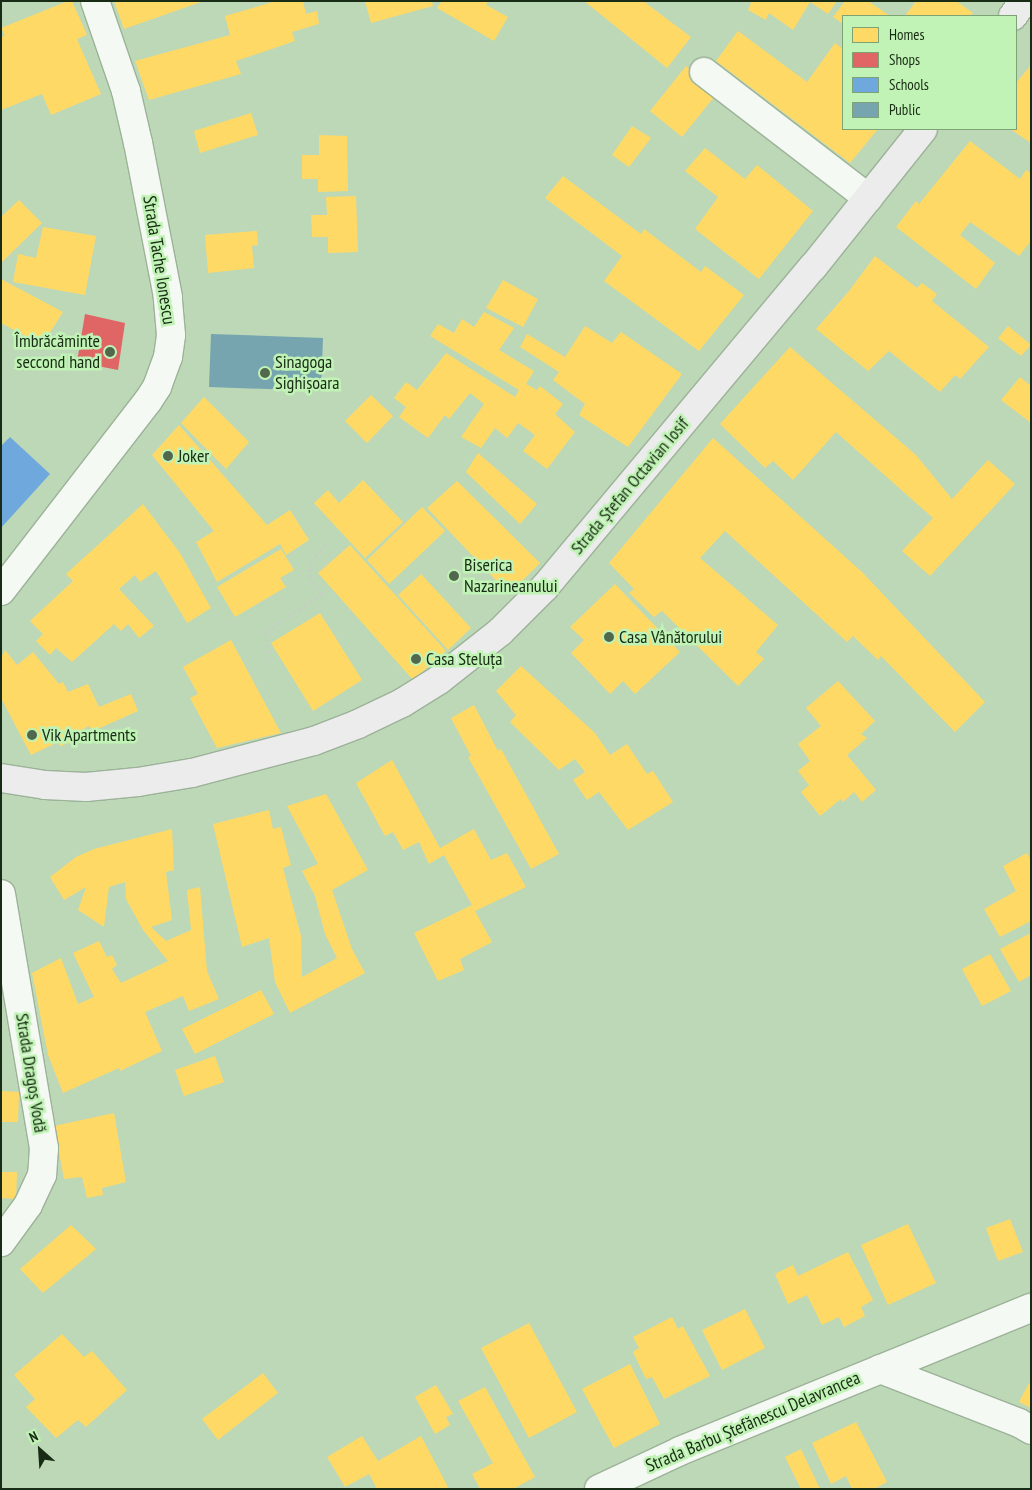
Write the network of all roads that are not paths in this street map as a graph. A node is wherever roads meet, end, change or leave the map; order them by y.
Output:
1 (95, 1) edge
2 (1024, 1) edge
3 (1013, 15) edge
4 (704, 72) dead end
5 (922, 130) edge
6 (868, 198) junction
7 (1, 592) edge
8 (1, 778) edge
9 (1, 894) edge
10 (1, 1242) edge
11 (1031, 1308) edge
12 (880, 1370) junction
13 (1031, 1430) edge
14 (599, 1489) edge

1 - 7 street, Strada Tache Ionescu
2 - 3 main road
4 - 6 street
5 - 6 main road, Strada Ștefan Octavian Iosif
6 - 8 main road, Strada Ștefan Octavian Iosif
9 - 10 street, Strada Dragoș Vodă
11 - 12 street, Strada Barbu Ștefănescu Delavrancea
12 - 13 street, Strada Barbu Ștefănescu Delavrancea
12 - 14 street, Strada Barbu Ștefănescu Delavrancea

